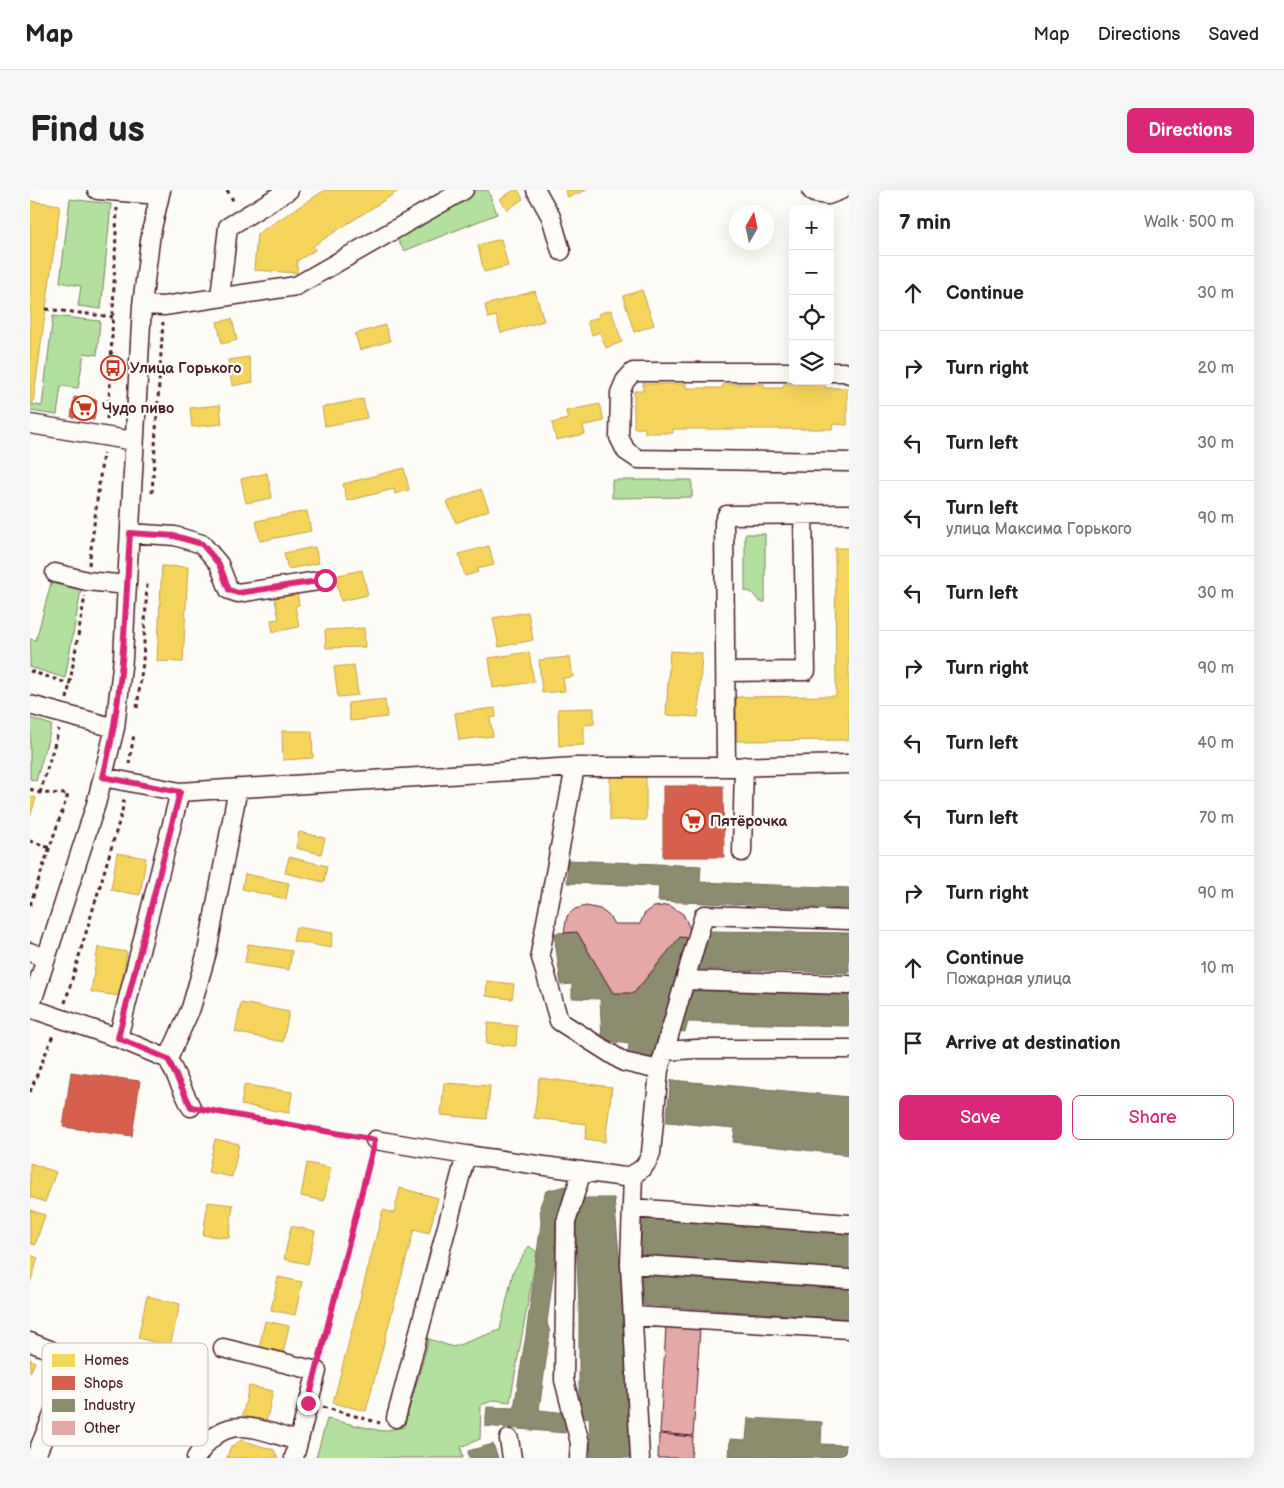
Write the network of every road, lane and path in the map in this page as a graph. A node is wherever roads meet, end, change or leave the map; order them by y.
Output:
1 (97, 190) edge
2 (289, 190) edge
3 (464, 190) edge
4 (536, 190) edge
5 (811, 190) edge
6 (841, 190) edge
7 (118, 191) junction
8 (160, 193) edge
9 (561, 251) dead end
10 (220, 297) junction
11 (142, 304) junction
12 (46, 308) dead end
13 (113, 317) junction
14 (789, 372) edge
15 (834, 372) edge
16 (849, 374) edge
17 (30, 424) edge
18 (105, 437) junction
19 (134, 441) junction
20 (849, 462) edge
21 (803, 514) junction
22 (849, 514) edge
23 (130, 533) junction
24 (55, 573) dead end
25 (325, 580) dead end
26 (127, 585) junction
27 (30, 671) edge
28 (726, 672) junction
29 (70, 684) dead end
30 (30, 705) edge
31 (64, 715) junction
32 (115, 728) junction
33 (849, 764) edge
34 (744, 766) junction
35 (575, 767) junction
36 (726, 767) junction
37 (103, 777) junction
38 (238, 788) junction
39 (30, 789) edge
40 (40, 792) junction
41 (180, 792) junction
42 (30, 841) edge
43 (50, 848) junction
44 (742, 852) dead end
45 (30, 905) edge
46 (849, 920) edge
47 (30, 952) edge
48 (46, 959) junction
49 (685, 980) junction
50 (849, 985) edge
51 (30, 1008) edge
52 (118, 1038) junction
53 (849, 1049) edge
54 (664, 1051) junction
55 (168, 1059) junction
56 (659, 1070) junction
57 (191, 1107) joint
58 (375, 1140) junction
59 (466, 1155) junction
60 (582, 1171) junction
61 (633, 1174) junction
62 (632, 1208) junction
63 (849, 1224) edge
64 (630, 1264) junction
65 (849, 1279) edge
66 (632, 1316) junction
67 (849, 1329) edge
68 (30, 1342) edge
69 (42, 1347) edge
70 (223, 1348) dead end
71 (317, 1371) junction
72 (308, 1403) junction
73 (396, 1418) joint
74 (509, 1438) dead end
75 (42, 1440) edge
76 (208, 1441) edge
77 (204, 1446) edge
78 (296, 1450) edge
79 (34, 1458) edge
80 (196, 1458) edge
81 (512, 1458) edge
82 (579, 1458) edge
83 (640, 1458) edge

1 - 7 street
2 - 10 street
3 - 10 street
4 - 9 street
5 - 6 street
7 - 8 street
7 - 13 path
8 - 11 street
10 - 11 street
11 - 19 street
12 - 13 path
13 - 18 path
14 - 20 street
15 - 16 street
17 - 18 street
18 - 19 street
19 - 23 street
21 - 22 street
21 - 28 street
21 - 28 street
23 - 25 street
23 - 26 street
24 - 26 street
26 - 32 street
27 - 29 path
28 - 36 street
30 - 31 street
31 - 32 street
31 - 40 path
32 - 37 street
33 - 34 street
34 - 36 street
34 - 44 street
35 - 36 street
35 - 38 street
35 - 56 street
37 - 41 street
37 - 48 street
38 - 41 street
38 - 55 street
39 - 40 path
40 - 43 path
41 - 52 street
42 - 43 path
43 - 45 path
46 - 49 street
47 - 48 street
48 - 51 street
49 - 50 street
49 - 54 street
51 - 52 street
52 - 55 street
53 - 54 street
54 - 56 street
55 - 57 street
56 - 61 street
57 - 58 path
58 - 59 street
58 - 71 path
59 - 60 street
59 - 73 street
60 - 61 street
60 - 82 street
61 - 62 street
62 - 63 street
62 - 64 street
64 - 65 street
64 - 66 street
66 - 67 street
66 - 83 street
68 - 69 street
70 - 71 street
71 - 72 street
72 - 73 path
72 - 78 street
74 - 81 street
75 - 79 street
76 - 78 street
77 - 80 street

